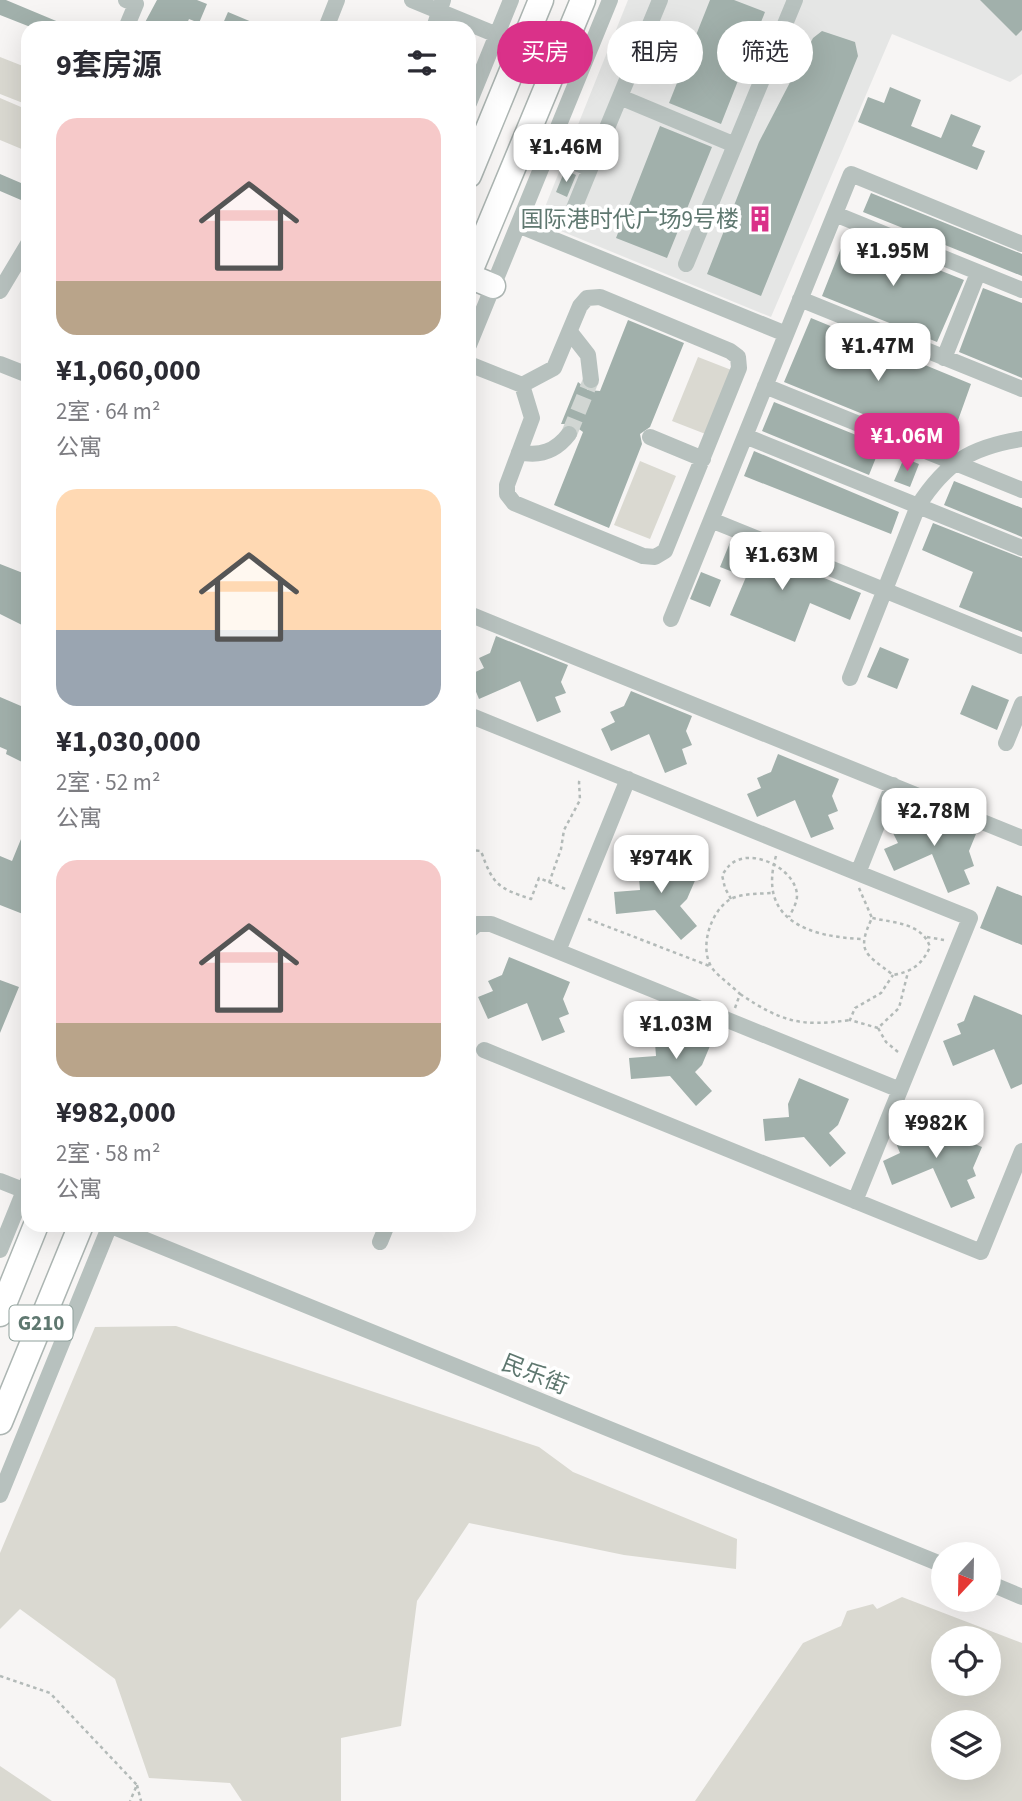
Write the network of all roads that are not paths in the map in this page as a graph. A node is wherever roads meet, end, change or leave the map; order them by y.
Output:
1 (126, 0) edge
2 (337, 0) edge
3 (412, 0) edge
4 (511, 0) edge
5 (541, 0) edge
6 (583, 0) edge
7 (610, 0) edge
8 (660, 0) edge
9 (795, 0) edge
10 (440, 5) edge
11 (129, 21) edge
12 (329, 21) edge
13 (470, 21) edge
14 (503, 21) edge
15 (476, 24) edge
16 (497, 35) joint
17 (476, 86) edge
18 (620, 97) junction
19 (735, 145) junction
20 (548, 151) junction
21 (476, 158) edge
22 (590, 169) junction
23 (835, 214) junction
24 (589, 220) dead end
25 (518, 225) junction
26 (1022, 244) edge
27 (476, 258) edge
28 (21, 264) edge
29 (686, 264) dead end
30 (978, 273) junction
31 (476, 278) edge
32 (493, 286) junction
33 (1022, 290) edge
34 (0, 291) edge
35 (800, 299) junction
36 (476, 328) edge
37 (570, 332) junction
38 (786, 334) junction
39 (944, 358) junction
40 (0, 364) edge
41 (476, 367) edge
42 (21, 372) edge
43 (591, 380) tunnel mouth
44 (522, 385) junction
45 (765, 386) junction
46 (1022, 389) edge
47 (569, 434) tunnel mouth
48 (745, 436) junction
49 (650, 437) dead end
50 (1022, 439) edge
51 (519, 452) junction
52 (703, 459) junction
53 (956, 463) junction
54 (1022, 490) edge
55 (918, 506) junction
56 (711, 520) junction
57 (1022, 548) edge
58 (885, 590) junction
59 (476, 617) edge
60 (671, 620) dead end
61 (1022, 646) edge
62 (850, 678) dead end
63 (1022, 704) edge
64 (476, 718) edge
65 (1006, 744) dead end
66 (628, 779) junction
67 (893, 785) junction
68 (1022, 838) edge
69 (858, 873) junction
70 (476, 925) edge
71 (558, 951) junction
72 (484, 1050) dead end
73 (900, 1090) junction
74 (1022, 1151) edge
75 (0, 1181) edge
76 (21, 1186) edge
77 (855, 1201) junction
78 (21, 1202) edge
79 (33, 1232) edge
80 (78, 1232) edge
81 (107, 1232) edge
82 (127, 1232) edge
83 (384, 1232) edge
84 (380, 1241) dead end
85 (0, 1250) edge
86 (0, 1314) edge
87 (0, 1422) edge
88 (0, 1495) edge
89 (931, 1560) edge
90 (1001, 1589) edge
91 (1022, 1597) edge

1 - 11 street
2 - 12 street
3 - 10 street
4 - 14 street
5 - 21 highway
6 - 27 highway
7 - 20 street
8 - 18 street
9 - 19 street
10 - 13 street
15 - 16 street
16 - 17 street
18 - 19 street
18 - 22 street
19 - 29 street
20 - 22 street
20 - 25 street
22 - 24 street
23 - 26 street
23 - 30 street
23 - 35 street
25 - 32 street
25 - 38 street
28 - 34 street
30 - 33 street
30 - 39 street
31 - 32 highway
32 - 36 street
35 - 38 street
35 - 39 street
37 - 43 street
37 - 44 street
37 - 52 street
38 - 45 street
39 - 46 street
40 - 42 street
41 - 44 street
44 - 51 street
45 - 48 street
45 - 53 street
47 - 51 street
48 - 55 street
48 - 56 street
49 - 52 street
50 - 53 street
51 - 52 street
53 - 54 street
53 - 55 street
55 - 57 street
55 - 58 street
56 - 58 street
56 - 60 street
58 - 61 street
58 - 62 street
59 - 67 street
63 - 65 street
64 - 66 street
66 - 69 street
66 - 71 street
67 - 68 street
67 - 69 street
69 - 73 street
70 - 71 street
71 - 73 street
72 - 77 street
73 - 77 street
74 - 77 street
75 - 76 street
78 - 85 street
79 - 86 highway, G210
80 - 87 highway, G210
81 - 88 street
82 - 89 street, 民乐街
83 - 84 street
90 - 91 street

